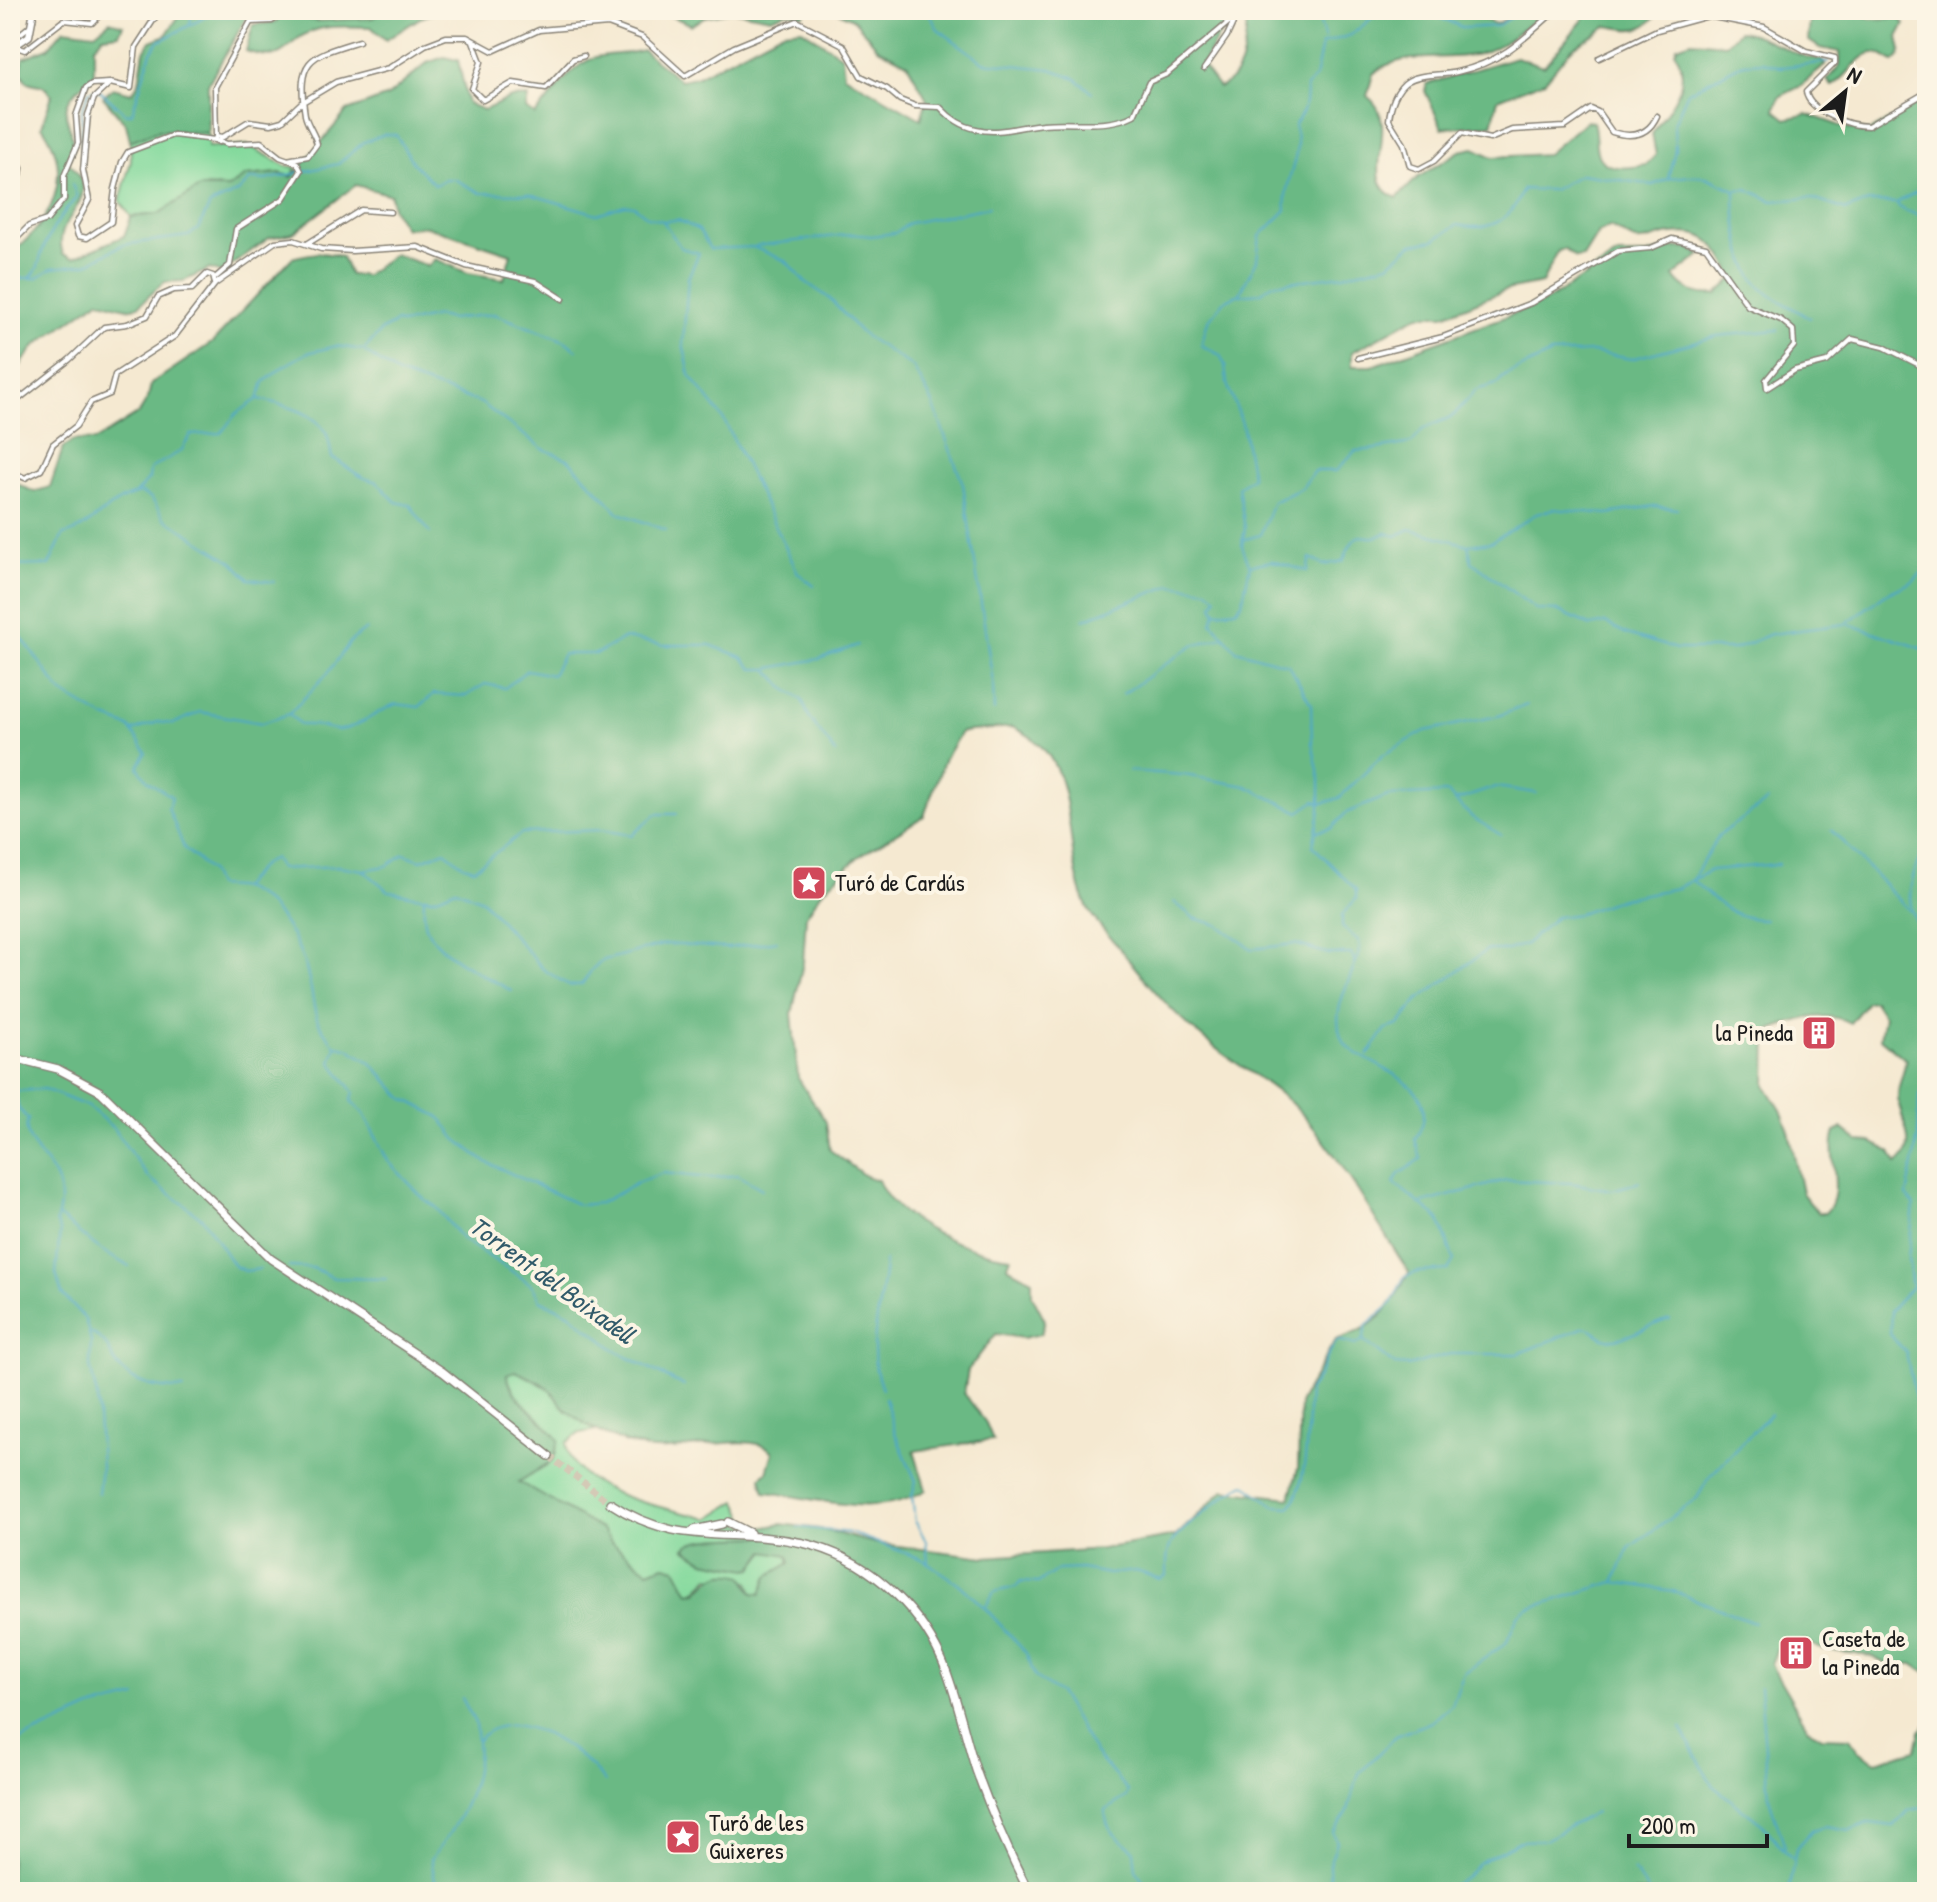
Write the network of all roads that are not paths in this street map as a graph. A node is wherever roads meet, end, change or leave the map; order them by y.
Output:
1 (34, 10) edge
2 (105, 10) edge
3 (160, 10) edge
4 (257, 10) edge
5 (287, 10) edge
6 (1239, 10) edge
7 (1556, 10) edge
8 (1713, 13) edge
9 (1235, 17) junction
10 (251, 22) junction
11 (472, 39) junction
12 (359, 41) dead end
13 (11, 46) edge
14 (584, 56) dead end
15 (1599, 58) dead end
16 (1204, 69) dead end
17 (110, 83) junction
18 (1927, 92) edge
19 (306, 100) junction
20 (1657, 116) dead end
21 (218, 139) junction
22 (10, 142) edge
23 (72, 160) junction
24 (287, 160) junction
25 (84, 165) junction
26 (10, 177) edge
27 (390, 212) dead end
28 (306, 244) junction
29 (10, 245) edge
30 (215, 281) junction
31 (563, 299) dead end
32 (1358, 358) dead end
33 (1927, 369) edge
34 (10, 406) edge
35 (10, 471) edge
36 (10, 1059) edge
37 (549, 1456) tunnel mouth
38 (610, 1503) tunnel mouth
39 (625, 1512) junction
40 (723, 1526) junction
41 (694, 1530) junction
42 (718, 1536) junction
43 (763, 1538) junction
44 (1031, 1892) edge

1 - 13 street
2 - 13 street
3 - 17 street
4 - 10 street
5 - 10 street
6 - 9 street
7 - 20 street
8 - 15 street
8 - 18 street
9 - 11 street
9 - 16 street
10 - 21 street
11 - 14 street
11 - 19 street
12 - 19 street
17 - 23 street
17 - 25 street
19 - 21 street
19 - 24 street
21 - 24 street
21 - 25 street
22 - 26 street
23 - 25 street
23 - 29 street
24 - 30 street
27 - 28 street
28 - 30 street
28 - 31 street
30 - 34 street
30 - 35 street
32 - 33 street
36 - 37 main road
38 - 39 main road
39 - 41 main road
39 - 42 main road
40 - 41 main road
40 - 41 main road
40 - 42 main road
40 - 43 main road
40 - 44 main road
42 - 43 main road
43 - 44 main road

